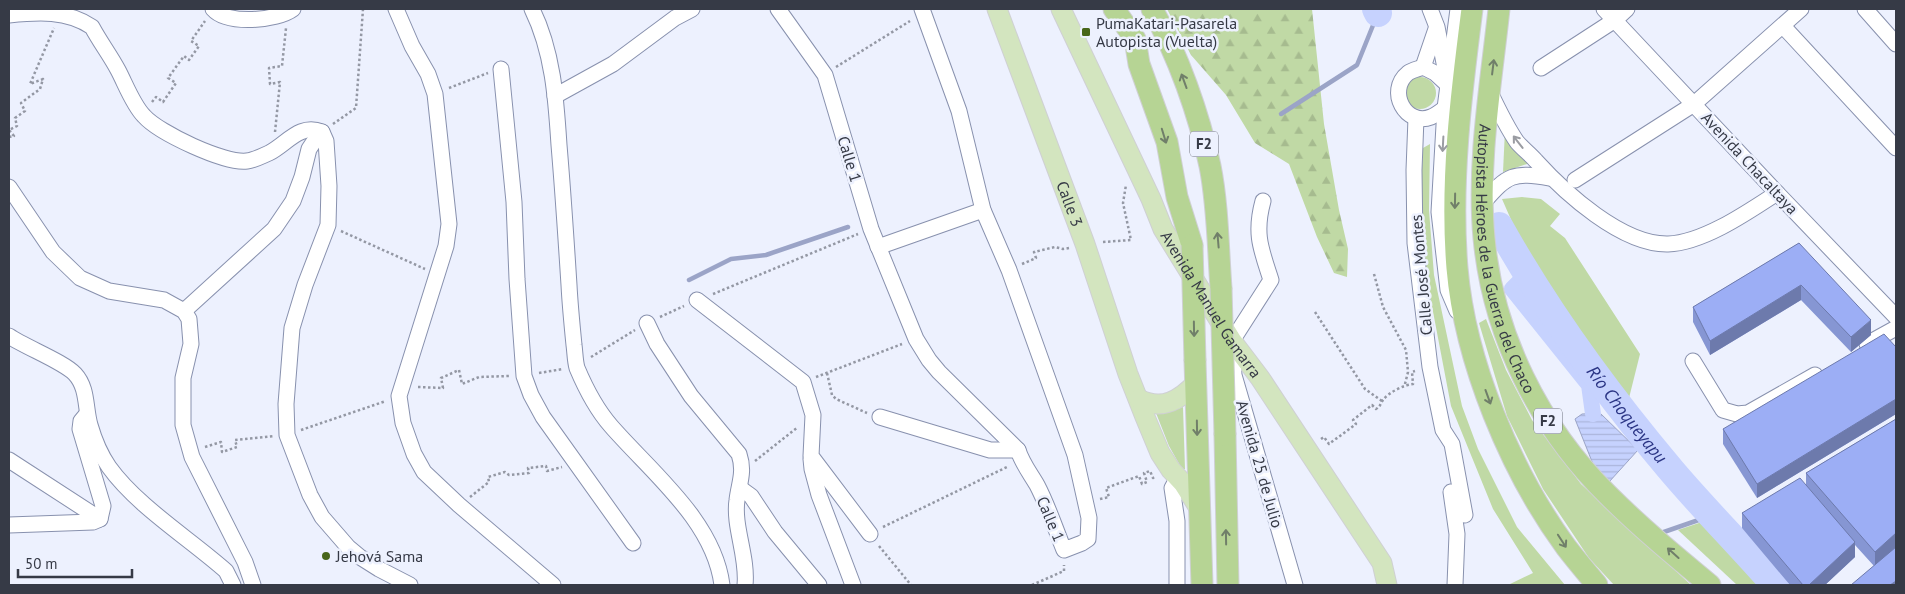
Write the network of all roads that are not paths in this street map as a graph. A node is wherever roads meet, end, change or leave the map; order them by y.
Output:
1 (396, 9) edge
2 (532, 9) edge
3 (692, 9) edge
4 (778, 9) edge
5 (997, 9) edge
6 (1061, 9) edge
7 (1114, 9) edge
8 (1152, 9) edge
9 (1430, 9) edge
10 (1458, 9) edge
11 (1472, 9) edge
12 (1499, 9) edge
13 (1627, 9) edge
14 (1801, 9) edge
15 (1865, 9) edge
16 (925, 10) edge
17 (215, 11) edge
18 (290, 11) edge
19 (672, 13) edge
20 (1610, 14) edge
21 (9, 15) edge
22 (1783, 26) junction
23 (1437, 27) junction
24 (1896, 44) edge
25 (1423, 67) junction
26 (501, 68) road end
27 (1541, 68) dead end
28 (1448, 85) junction
29 (1490, 92) junction
30 (555, 96) junction
31 (1694, 104) junction
32 (1445, 108) junction
33 (1416, 118) junction
34 (322, 132) junction
35 (1896, 148) edge
36 (1550, 178) junction
37 (1575, 180) dead end
38 (9, 187) edge
39 (1777, 193) junction
40 (1263, 201) dead end
41 (1483, 203) junction
42 (983, 210) junction
43 (878, 247) junction
44 (697, 300) road end
45 (184, 311) junction
46 (1896, 317) edge
47 (647, 323) road end
48 (1896, 328) edge
49 (9, 336) edge
50 (1232, 340) junction
51 (1473, 350) junction
52 (1855, 352) edge
53 (1693, 362) dead end
54 (1830, 366) edge
55 (1196, 383) junction
56 (1139, 399) junction
57 (88, 414) junction
58 (880, 417) road end
59 (1443, 430) junction
60 (1019, 455) junction
61 (811, 456) junction
62 (9, 460) edge
63 (1174, 474) junction
64 (740, 488) junction
65 (1199, 508) junction
66 (1465, 515) dead end
67 (100, 519) junction
68 (9, 525) edge
69 (870, 534) road end
70 (633, 543) dead end
71 (233, 585) edge
72 (252, 585) edge
73 (410, 585) edge
74 (553, 585) edge
75 (722, 585) edge
76 (745, 585) edge
77 (819, 585) edge
78 (853, 585) edge
79 (1177, 585) edge
80 (1202, 585) edge
81 (1228, 585) edge
82 (1295, 585) edge
83 (1387, 585) edge
84 (1455, 585) edge
85 (1597, 585) edge
86 (1710, 585) edge

1 - 74 street
2 - 30 street
3 - 19 street
4 - 43 street, Calle 1
5 - 56 main road, Calle 3
6 - 50 main road, Avenida Manuel Gamarra
7 -> 55 highway, F2, bridge
81 -> 8 highway, F2, bridge
9 - 23 street
10 - 28 street
11 -> 51 highway, Autopista Héroes de la Guerra del Chaco
29 -> 12 highway, Autopista Héroes de la Guerra del Chaco / F2
13 - 20 street
14 - 22 street
15 - 24 street
16 - 42 street, Calle 1
17 - 18 street
19 - 30 street
20 - 27 street
20 - 31 street, Avenida Chacaltaya
21 - 34 street
22 - 31 street
22 - 35 street
23 - 25 street
23 - 28 street
25 - 28 street
25 - 33 street
26 - 70 street
28 - 32 street
36 -> 29 street
29 - 41 highway, Autopista Héroes de la Guerra del Chaco / F2
30 - 75 street
31 - 37 street
31 - 39 street, Avenida Chacaltaya
32 - 33 street
32 -> 51 street
33 - 59 street, Calle José Montes
34 - 45 street
34 - 73 street
36 - 39 street
36 - 41 street
38 - 45 street
39 - 46 street, Avenida Chacaltaya
40 - 50 street
86 -> 41 highway, Autopista Héroes de la Guerra del Chaco / F2
42 - 43 street
42 - 60 street, Calle 1
43 - 60 street, Calle 1
44 - 61 street
45 - 72 street
47 - 64 street
48 - 52 street
49 - 57 street
50 - 82 street, Avenida 25 de Julio
50 - 83 main road, Avenida Manuel Gamarra
51 -> 85 highway, Autopista Héroes de la Guerra del Chaco
53 - 54 street
55 - 56 main road
55 -> 65 highway, F2
56 - 63 main road, Calle 3
57 - 67 street
57 - 71 street
58 - 60 street
59 - 66 street, Calle José Montes
59 - 84 street, Calle José Montes
61 - 69 street
61 - 78 street
62 - 67 street
63 - 65 main road, Calle 3
63 - 79 street
64 - 76 street
64 - 77 street
65 - 80 highway, F2
67 - 68 street

